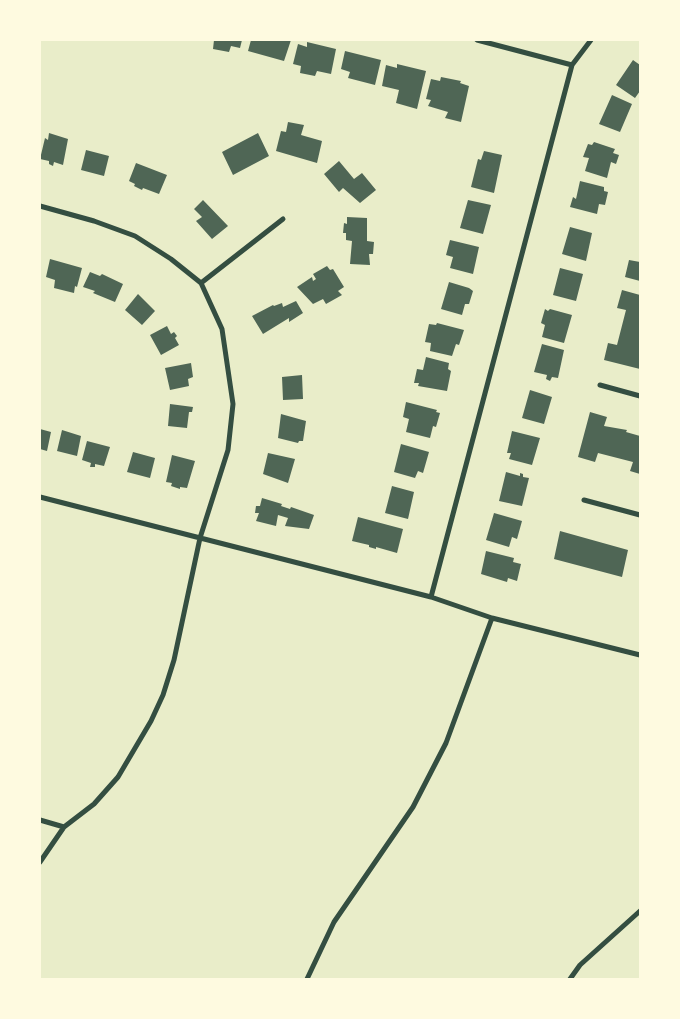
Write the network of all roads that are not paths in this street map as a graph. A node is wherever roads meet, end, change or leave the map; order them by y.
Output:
1 (477, 40) edge
2 (591, 40) edge
3 (572, 65) junction
4 (40, 206) edge
5 (283, 218) dead end
6 (201, 283) junction
7 (600, 385) dead end
8 (640, 396) edge
9 (40, 496) edge
10 (584, 500) dead end
11 (640, 516) edge
12 (200, 538) junction
13 (431, 597) junction
14 (492, 618) junction
15 (640, 655) edge
16 (40, 820) edge
17 (64, 827) junction
18 (40, 862) edge
19 (640, 911) edge
20 (307, 979) edge
21 (570, 979) edge

1 - 3 street
2 - 3 street
3 - 13 street
4 - 6 street
5 - 6 street
6 - 12 street
7 - 8 street
9 - 12 street
10 - 11 street
12 - 13 street
12 - 17 street
13 - 14 street
14 - 15 street
14 - 20 street
16 - 17 street
17 - 18 street
19 - 21 street

